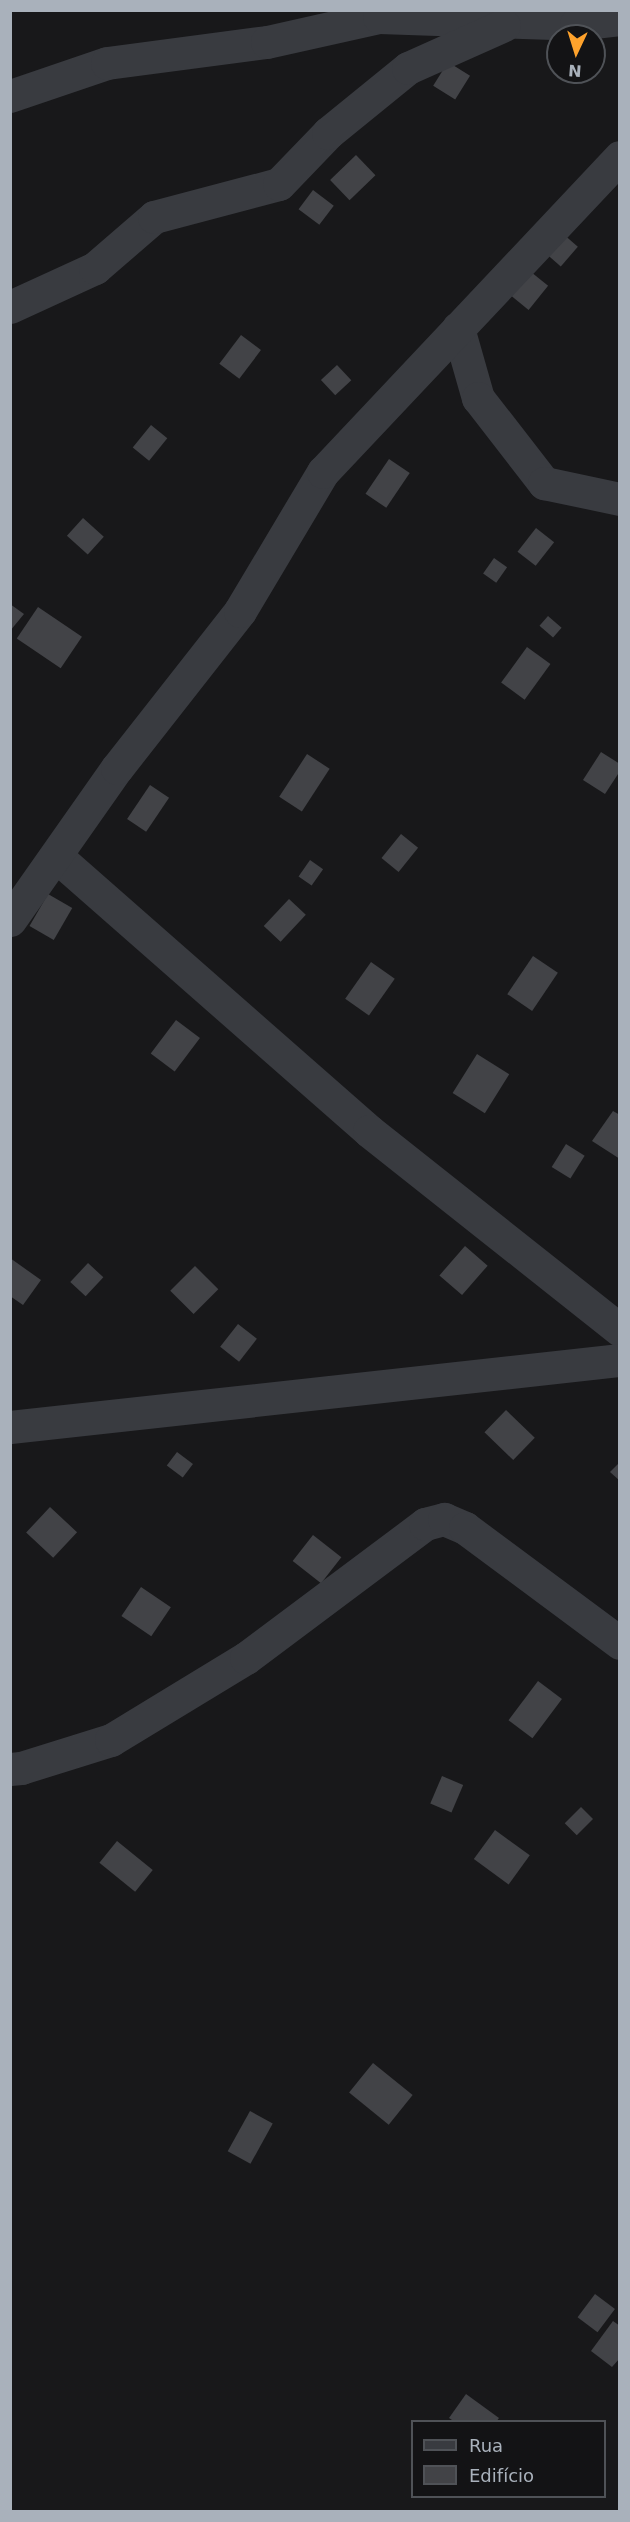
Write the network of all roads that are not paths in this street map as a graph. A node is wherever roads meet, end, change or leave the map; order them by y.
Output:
1 (620, 19) edge
2 (511, 22) junction
3 (10, 96) edge
4 (620, 157) edge
5 (10, 307) edge
6 (458, 328) junction
7 (620, 499) edge
8 (56, 856) junction
9 (10, 920) edge
10 (620, 1330) edge
11 (620, 1360) edge
12 (10, 1427) edge
13 (620, 1643) edge
14 (10, 1769) edge

1 - 2 street
2 - 3 street
2 - 5 street
4 - 6 street
6 - 7 street
6 - 8 street
8 - 9 street
8 - 10 street
11 - 12 street
13 - 14 street

